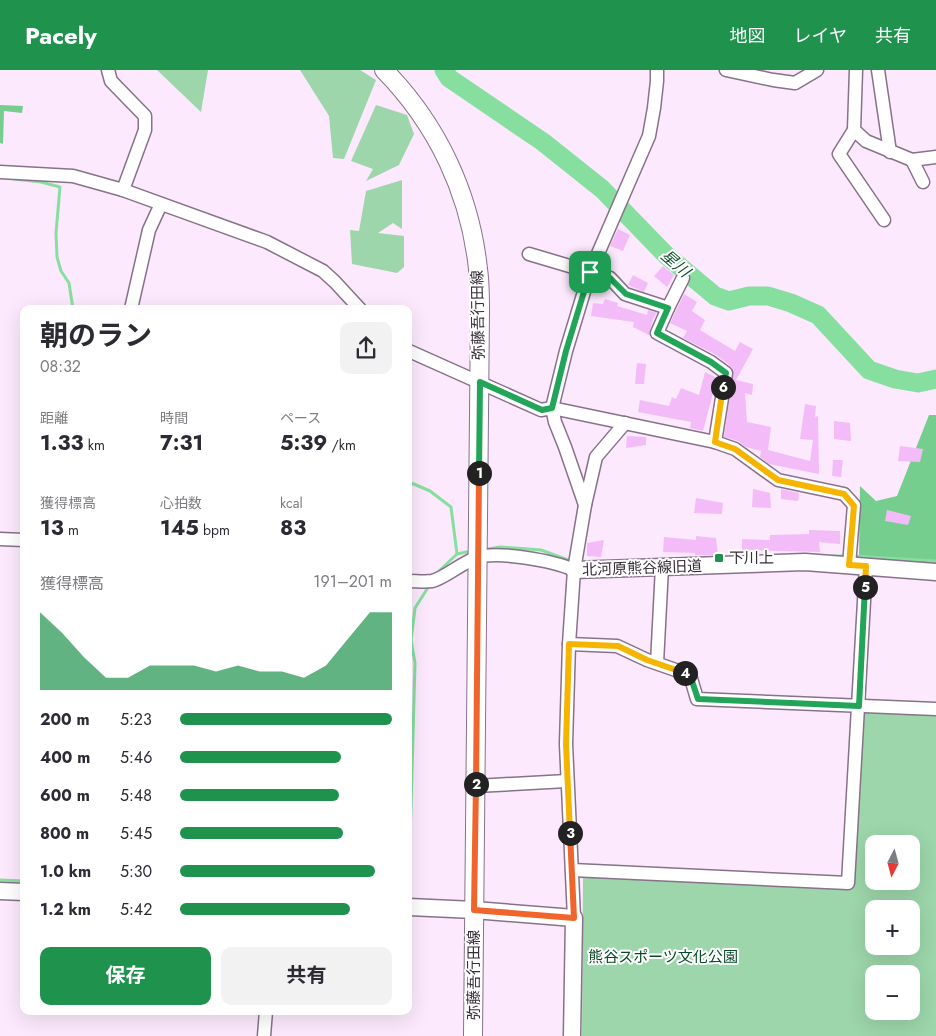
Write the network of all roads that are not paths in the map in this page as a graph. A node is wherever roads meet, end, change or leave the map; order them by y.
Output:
1 (108, 70) edge
2 (384, 70) edge
3 (657, 70) edge
4 (726, 70) edge
5 (817, 70) edge
6 (856, 70) edge
7 (878, 70) edge
8 (854, 130) junction
9 (890, 152) junction
10 (936, 157) edge
11 (912, 160) junction
12 (0, 172) edge
13 (923, 182) dead end
14 (123, 190) junction
15 (161, 204) junction
16 (884, 220) dead end
17 (529, 254) dead end
18 (590, 272) junction
19 (683, 278) dead end
20 (132, 305) edge
21 (356, 305) edge
22 (668, 308) junction
23 (412, 352) edge
24 (480, 382) junction
25 (552, 408) junction
26 (625, 423) junction
27 (715, 442) junction
28 (585, 504) junction
29 (0, 539) edge
30 (20, 540) edge
31 (478, 557) junction
32 (849, 565) junction
33 (866, 566) junction
34 (662, 567) junction
35 (574, 570) junction
36 (936, 572) edge
37 (412, 581) edge
38 (569, 644) junction
39 (657, 663) junction
40 (859, 706) junction
41 (936, 710) edge
42 (567, 781) junction
43 (476, 786) junction
44 (572, 870) junction
45 (0, 891) edge
46 (20, 892) edge
47 (412, 907) edge
48 (474, 910) junction
49 (574, 918) junction
50 (266, 1015) edge
51 (264, 1036) edge
52 (473, 1036) edge
53 (572, 1036) edge

1 - 14 street
2 - 24 main road, 弥藤吾行田線
3 - 18 street
4 - 5 street
6 - 8 street
7 - 9 street
8 - 9 street
8 - 16 street
9 - 11 street
10 - 11 street
11 - 13 street
12 - 14 street
14 - 15 street
15 - 20 street
15 - 21 street
17 - 18 street
18 - 22 street
18 - 25 street
19 - 22 street
22 - 27 street
23 - 24 street
24 - 25 street
24 - 31 main road, 弥藤吾行田線
25 - 26 street
25 - 28 street
26 - 27 street
26 - 28 street
27 - 32 street
28 - 35 street
29 - 30 street
31 - 35 street
31 - 37 street
31 - 43 main road, 弥藤吾行田線
32 - 33 street, 北河原熊谷線旧道
32 - 34 street, 北河原熊谷線旧道
33 - 36 street, 北河原熊谷線旧道
33 - 40 street
34 - 35 street, 北河原熊谷線旧道
34 - 39 street
35 - 38 street, 北河原熊谷線旧道
38 - 39 street
38 - 42 street, 北河原熊谷線旧道
39 - 40 street
40 - 41 street
40 - 44 street
42 - 43 street
42 - 44 street, 北河原熊谷線旧道
43 - 48 main road, 弥藤吾行田線
44 - 49 street, 北河原熊谷線旧道
45 - 46 street
47 - 48 street
48 - 49 street
48 - 52 main road, 弥藤吾行田線
49 - 53 street, 北河原熊谷線旧道
50 - 51 street

